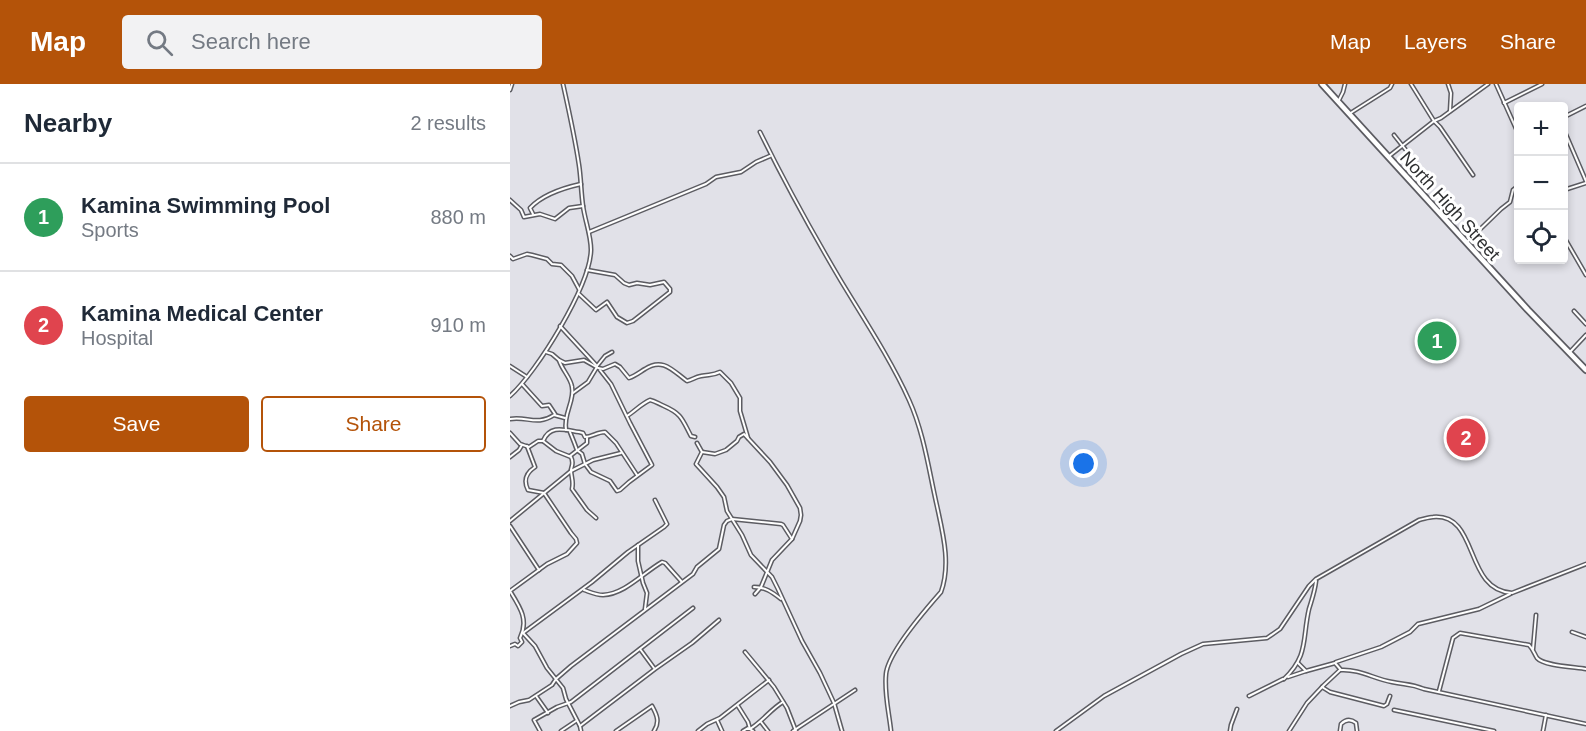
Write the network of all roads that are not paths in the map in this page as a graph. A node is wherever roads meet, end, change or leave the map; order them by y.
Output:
1 (512, 84) edge
2 (563, 84) edge
3 (1322, 84) edge
4 (1345, 84) edge
5 (1392, 84) edge
6 (1397, 84) edge
7 (1411, 84) edge
8 (1448, 84) edge
9 (1488, 84) edge
10 (1496, 84) edge
11 (1542, 84) edge
12 (1390, 88) junction
13 (510, 90) edge
14 (1338, 102) junction
15 (1504, 103) junction
16 (1586, 106) edge
17 (1450, 111) junction
18 (1349, 114) junction
19 (1568, 115) edge
20 (1434, 121) junction
21 (1514, 124) edge
22 (760, 132) dead end
23 (1394, 135) dead end
24 (1568, 141) edge
25 (1402, 145) junction
26 (771, 155) junction
27 (1388, 157) junction
28 (1418, 164) dead end
29 (1473, 175) dead end
30 (1586, 180) edge
31 (581, 184) junction
32 (1568, 188) edge
33 (1514, 189) edge
34 (510, 200) edge
35 (583, 207) junction
36 (533, 214) junction
37 (589, 232) junction
38 (1466, 243) junction
39 (1568, 246) edge
40 (510, 256) edge
41 (1586, 267) edge
42 (587, 270) junction
43 (1582, 270) junction
44 (1586, 275) edge
45 (578, 291) junction
46 (1574, 311) dead end
47 (1586, 324) edge
48 (561, 326) junction
49 (1586, 335) edge
50 (546, 352) junction
51 (612, 352) dead end
52 (1569, 353) junction
53 (559, 360) junction
54 (510, 366) edge
55 (597, 367) junction
56 (1586, 370) edge
57 (527, 377) junction
58 (522, 384) junction
59 (573, 393) junction
60 (510, 396) edge
61 (556, 415) junction
62 (627, 416) junction
63 (510, 418) edge
64 (565, 418) junction
65 (568, 430) junction
66 (510, 433) edge
67 (695, 437) dead end
68 (587, 438) junction
69 (748, 438) junction
70 (543, 441) junction
71 (698, 443) dead end
72 (522, 445) junction
73 (527, 446) junction
74 (577, 450) junction
75 (702, 452) junction
76 (621, 453) junction
77 (570, 456) junction
78 (510, 457) edge
79 (585, 464) junction
80 (571, 471) junction
81 (637, 476) junction
82 (544, 493) junction
83 (655, 500) dead end
84 (596, 518) dead end
85 (732, 519) junction
86 (510, 521) edge
87 (510, 526) edge
88 (792, 539) junction
89 (638, 545) junction
90 (1586, 564) edge
91 (539, 570) junction
92 (768, 573) junction
93 (641, 576) junction
94 (1316, 579) junction
95 (682, 582) junction
96 (754, 587) dead end
97 (761, 587) junction
98 (582, 589) junction
99 (1512, 593) junction
100 (755, 594) dead end
101 (782, 600) junction
102 (693, 608) dead end
103 (645, 609) junction
104 (1536, 615) dead end
105 (719, 620) dead end
106 (1572, 632) dead end
107 (523, 633) junction
108 (1586, 637) edge
109 (510, 646) edge
110 (640, 649) junction
111 (1533, 649) junction
112 (745, 652) dead end
113 (1298, 663) junction
114 (1335, 663) junction
115 (655, 669) junction
116 (1586, 669) edge
117 (1340, 670) junction
118 (1305, 671) junction
119 (556, 678) junction
120 (1284, 679) junction
121 (769, 680) junction
122 (1322, 687) junction
123 (855, 690) dead end
124 (1439, 691) junction
125 (535, 695) junction
126 (1249, 696) dead end
127 (1390, 696) dead end
128 (783, 702) junction
129 (568, 703) junction
130 (834, 704) junction
131 (738, 705) junction
132 (510, 706) edge
133 (1237, 709) dead end
134 (1394, 710) dead end
135 (548, 713) junction
136 (1546, 715) junction
137 (577, 720) junction
138 (717, 720) junction
139 (761, 722) junction
140 (1586, 724) edge
141 (580, 726) junction
142 (752, 730) edge
143 (795, 730) edge
144 (540, 731) edge
145 (561, 731) edge
146 (581, 731) edge
147 (616, 731) edge
148 (654, 731) edge
149 (698, 731) edge
150 (722, 731) edge
151 (743, 731) edge
152 (768, 731) edge
153 (842, 731) edge
154 (891, 731) edge
155 (1056, 731) edge
156 (1230, 731) edge
157 (1289, 731) edge
158 (1340, 731) edge
159 (1359, 731) edge
160 (1494, 731) edge
161 (1543, 731) edge

1 - 13 street
2 - 31 street
3 - 14 highway, North High Street
4 - 14 street
5 - 12 street
6 - 12 street
7 - 20 street
8 - 17 street
9 - 17 street
10 - 15 street
11 - 15 street
12 - 18 street
14 - 18 highway, North High Street
15 - 21 street
16 - 19 street
17 - 20 street
18 - 27 highway, North High Street
20 - 25 street
20 - 29 street
22 - 26 street
23 - 25 street
24 - 30 street
25 - 27 street
25 - 28 street
26 - 37 street
26 - 154 street
27 - 38 highway, North High Street
30 - 32 street
31 - 35 street
31 - 36 street
33 - 38 street
34 - 36 street
35 - 36 street
35 - 37 street
37 - 42 street
38 - 52 highway, North High Street
39 - 43 street
40 - 45 street
41 - 43 street
42 - 45 street
42 - 45 street
43 - 44 street
45 - 48 street
46 - 47 street
48 - 50 street
48 - 55 street
49 - 52 street
50 - 53 street
50 - 57 street
51 - 55 street
52 - 56 highway, North High Street
53 - 55 street
53 - 59 street
54 - 57 street
55 - 59 street
55 - 62 street
55 - 69 street
57 - 58 street
58 - 60 street
58 - 61 street
59 - 64 street
61 - 63 street
61 - 64 street
62 - 67 street
62 - 81 street
64 - 65 street
65 - 68 street
65 - 70 street
65 - 74 street
66 - 72 street
68 - 74 street
68 - 76 street
69 - 75 street
69 - 88 street
70 - 73 street
70 - 77 street
71 - 75 street
72 - 73 street
72 - 78 street
73 - 82 street
74 - 77 street
74 - 79 street
75 - 85 street
76 - 79 street
76 - 81 street
77 - 80 street
79 - 80 street
79 - 81 street
80 - 82 street
80 - 84 street
82 - 86 street
82 - 91 street
83 - 89 street
85 - 88 street
85 - 92 street
85 - 95 street
87 - 91 street
88 - 92 street
89 - 93 street
89 - 98 street
90 - 99 street
91 - 107 street
92 - 97 street
92 - 101 street
93 - 95 street
93 - 98 street
93 - 103 street
94 - 99 street
94 - 113 street
94 - 155 street
95 - 103 street
96 - 97 street
97 - 100 street
97 - 101 street
98 - 107 street
99 - 114 street
101 - 130 street
102 - 110 street
103 - 119 street
104 - 111 street
105 - 115 street
106 - 108 street
107 - 109 street
107 - 119 street
110 - 115 street
110 - 129 street
111 - 116 street
111 - 124 street
112 - 121 street
113 - 118 street
113 - 120 street
114 - 117 street
114 - 118 street
115 - 141 street
117 - 122 street
117 - 124 street
118 - 120 street
119 - 125 street
119 - 129 street
120 - 126 street
121 - 128 street
121 - 131 street
122 - 127 street
122 - 157 street
123 - 130 street
124 - 136 street
125 - 132 street
125 - 135 street
128 - 139 street
128 - 143 street
129 - 135 street
129 - 137 street
130 - 143 street
130 - 153 street
131 - 138 street
131 - 142 street
133 - 156 street
134 - 160 street
135 - 144 street
136 - 140 street
136 - 161 street
137 - 141 street
137 - 145 street
138 - 149 street
138 - 150 street
139 - 142 street
139 - 152 street
141 - 146 street
142 - 151 street
147 - 148 street
158 - 159 street

